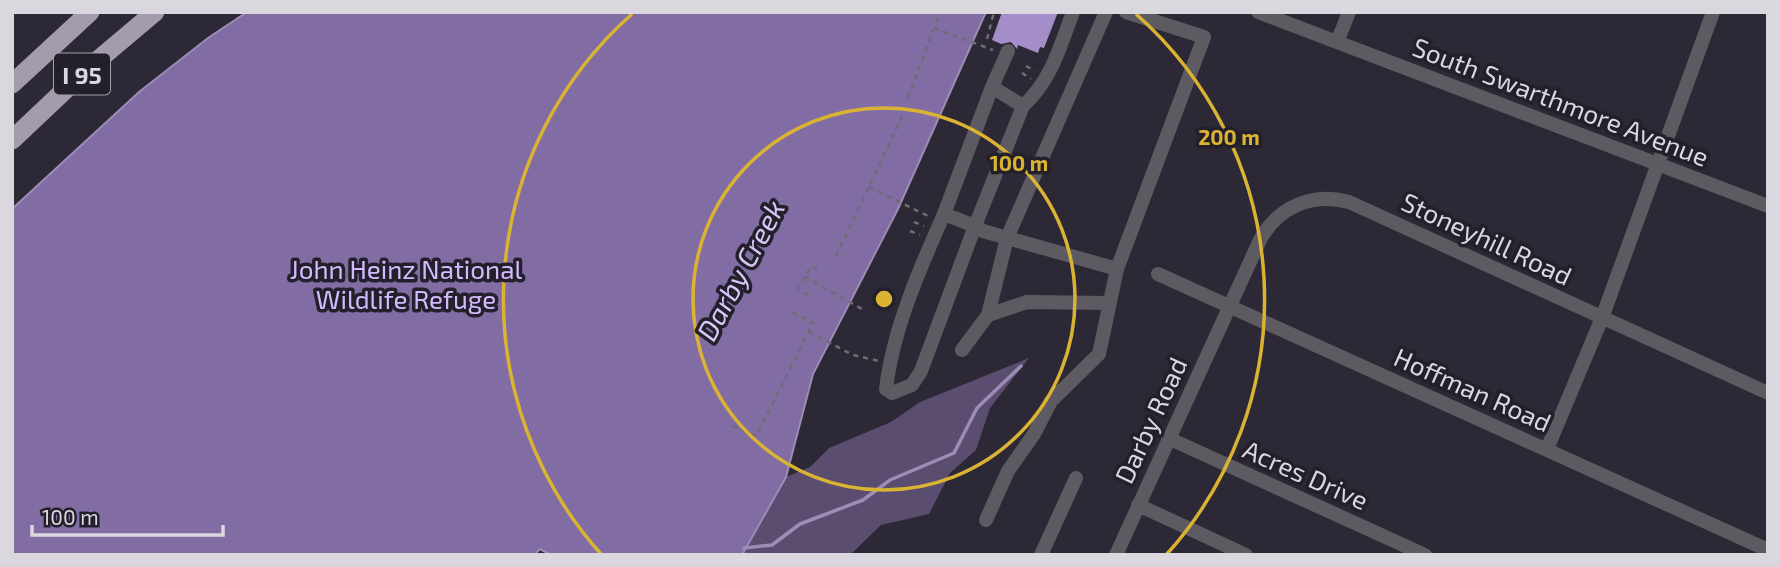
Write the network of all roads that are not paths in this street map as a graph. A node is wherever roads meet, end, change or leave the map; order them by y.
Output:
1 (89, 12) edge
2 (155, 12) edge
3 (1073, 12) edge
4 (1106, 12) edge
5 (1126, 12) edge
6 (1258, 12) edge
7 (1349, 12) edge
8 (1713, 12) edge
9 (1338, 40) junction
10 (1008, 51) dead end
11 (12, 73) edge
12 (12, 84) edge
13 (992, 87) junction
14 (1023, 106) junction
15 (12, 140) edge
16 (1658, 164) junction
17 (1768, 206) edge
18 (944, 214) junction
19 (975, 226) junction
20 (1006, 238) junction
21 (1117, 270) junction
22 (1158, 274) dead end
23 (1109, 303) junction
24 (1229, 307) junction
25 (988, 316) junction
26 (1602, 318) junction
27 (962, 350) dead end
28 (1768, 393) edge
29 (1168, 438) junction
30 (1547, 449) junction
31 (1076, 478) dead end
32 (1138, 505) junction
33 (986, 520) dead end
34 (1768, 550) edge
35 (1041, 555) edge
36 (1116, 555) edge
37 (1246, 555) edge
38 (1425, 555) edge

1 - 11 highway
1 - 12 highway, I 95
2 - 15 highway, I 95
3 - 14 street
4 - 20 street
5 - 21 street
6 - 9 street, South Swarthmore Avenue
7 - 9 street
8 - 16 street
9 - 16 street, South Swarthmore Avenue
10 - 13 street
13 - 14 street
13 - 18 street
14 - 19 street
16 - 17 street, South Swarthmore Avenue
16 - 26 street
18 - 19 street
18 - 19 street
19 - 20 street
20 - 21 street
20 - 25 street
21 - 23 street
22 - 24 street, Hoffman Road
23 - 25 street
23 - 33 street
24 - 26 street, Stoneyhill Road
24 - 29 street, Darby Road
24 - 30 street, Hoffman Road
25 - 27 street
26 - 28 street, Stoneyhill Road
26 - 30 street
29 - 32 street, Darby Road
29 - 38 street, Acres Drive
30 - 34 street, Hoffman Road
31 - 35 street
32 - 36 street, Darby Road
32 - 37 street

